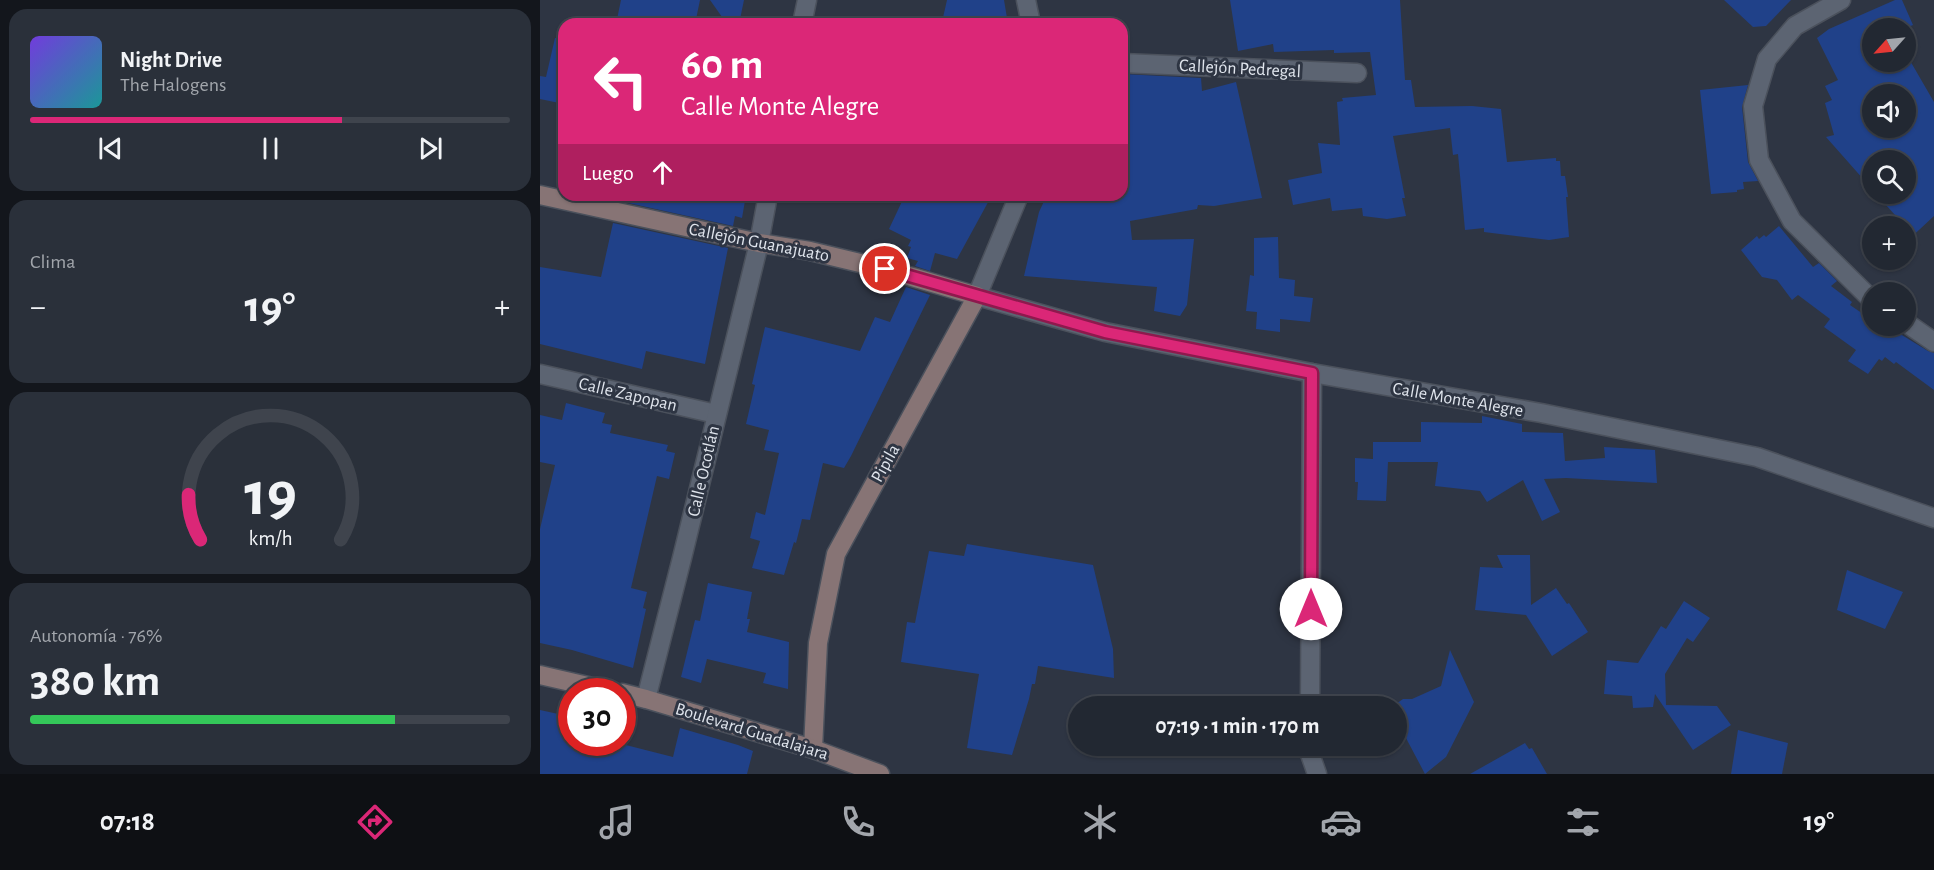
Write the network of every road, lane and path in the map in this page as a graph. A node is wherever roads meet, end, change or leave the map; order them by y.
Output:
1 (807, 0) edge
2 (1026, 0) edge
3 (1841, 0) edge
4 (803, 18) edge
5 (1030, 18) edge
6 (1128, 63) edge
7 (1357, 74) dead end
8 (540, 195) edge
9 (558, 199) edge
10 (567, 201) edge
11 (767, 201) edge
12 (1017, 201) edge
13 (759, 243) junction
14 (1862, 290) edge
15 (977, 296) junction
16 (1916, 330) edge
17 (1934, 342) edge
18 (1312, 373) junction
19 (540, 374) edge
20 (716, 414) junction
21 (1934, 518) edge
22 (540, 675) edge
23 (558, 679) edge
24 (636, 696) edge
25 (1310, 696) edge
26 (646, 699) junction
27 (813, 749) junction
28 (1311, 756) edge
29 (880, 774) edge
30 (1317, 774) edge

1 - 4 street
2 - 5 street
3 - 14 street
6 - 7 street, Callejón Pedregal
8 - 9 main road, Callejón Guanajuato
10 - 13 main road, Callejón Guanajuato
11 - 13 street, Calle Ocotlán
12 - 15 street, Pipila
13 - 15 main road, Callejón Guanajuato
13 - 20 street, Calle Ocotlán
15 - 18 street, Calle Monte Alegre
15 - 27 main road, Pipila
16 - 17 street
18 - 21 street, Calle Monte Alegre
18 - 25 street
19 - 20 street, Calle Zapopan
20 - 26 street, Calle Ocotlán
22 - 23 main road
24 - 26 main road, Boulevard Guadalajara
26 - 27 main road, Boulevard Guadalajara
27 - 29 main road, Boulevard Guadalajara
28 - 30 street

